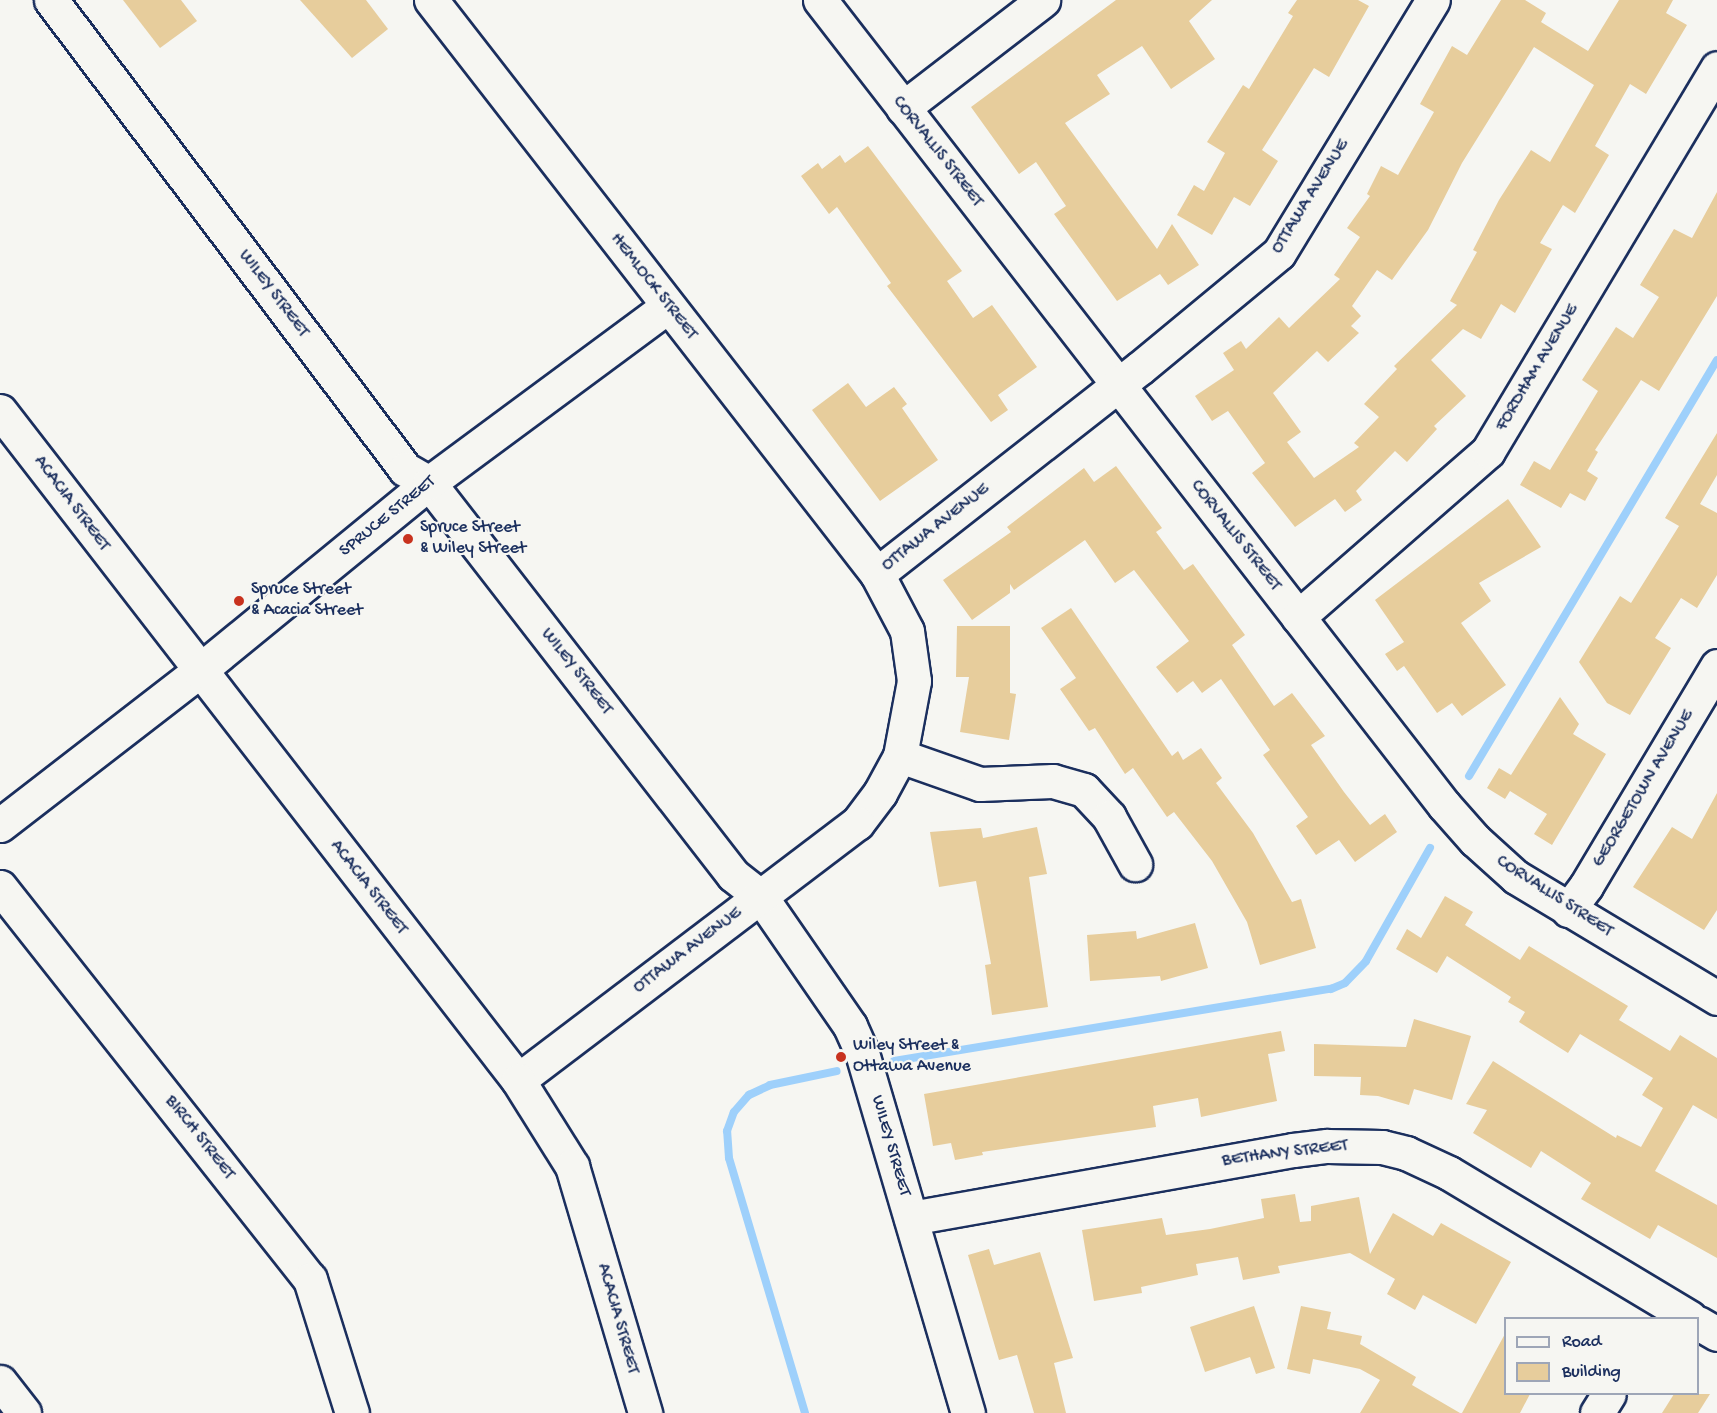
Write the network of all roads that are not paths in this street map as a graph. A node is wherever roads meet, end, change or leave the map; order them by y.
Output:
1 (51, 0) edge
2 (431, 0) edge
3 (820, 0) edge
4 (1043, 0) edge
5 (1433, 0) edge
6 (1717, 68) edge
7 (903, 108) junction
8 (668, 306) junction
9 (1119, 386) junction
10 (0, 411) edge
11 (429, 483) junction
12 (877, 573) junction
13 (1298, 617) junction
14 (1717, 666) edge
15 (199, 671) junction
16 (900, 756) junction
17 (0, 825) edge
18 (1135, 864) dead end
19 (0, 886) edge
20 (761, 897) junction
21 (1568, 910) junction
22 (1717, 998) edge
23 (518, 1080) junction
24 (911, 1218) junction
25 (1669, 1313) edge
26 (1699, 1324) edge
27 (1717, 1334) edge
28 (0, 1382) edge
29 (1608, 1395) edge
30 (24, 1413) edge
31 (352, 1413) edge
32 (645, 1413) edge
33 (968, 1413) edge
34 (1597, 1413) edge

1 - 11 street, WILEY STREET
2 - 8 street, HEMLOCK STREET
3 - 7 street, CORVALLIS STREET
4 - 7 street
5 - 9 street, OTTAWA AVENUE
6 - 13 street, FORDHAM AVENUE
7 - 9 street, CORVALLIS STREET
8 - 11 street, SPRUCE STREET
8 - 12 street, HEMLOCK STREET
9 - 12 street, OTTAWA AVENUE
9 - 13 street, CORVALLIS STREET
10 - 15 street, ACACIA STREET
11 - 15 street, SPRUCE STREET
11 - 20 street, WILEY STREET
12 - 16 street, OTTAWA AVENUE
13 - 21 street, CORVALLIS STREET
14 - 21 street, GEORGETOWN AVENUE
15 - 17 street, SPRUCE STREET
15 - 23 street, ACACIA STREET
16 - 18 street
16 - 20 street, OTTAWA AVENUE
19 - 31 street, BIRCH STREET
20 - 23 street, OTTAWA AVENUE
20 - 24 street, WILEY STREET
21 - 22 street, CORVALLIS STREET
23 - 32 street, ACACIA STREET
24 - 25 street, BETHANY STREET
24 - 33 street, WILEY STREET
26 - 27 street
28 - 30 street
29 - 34 street

